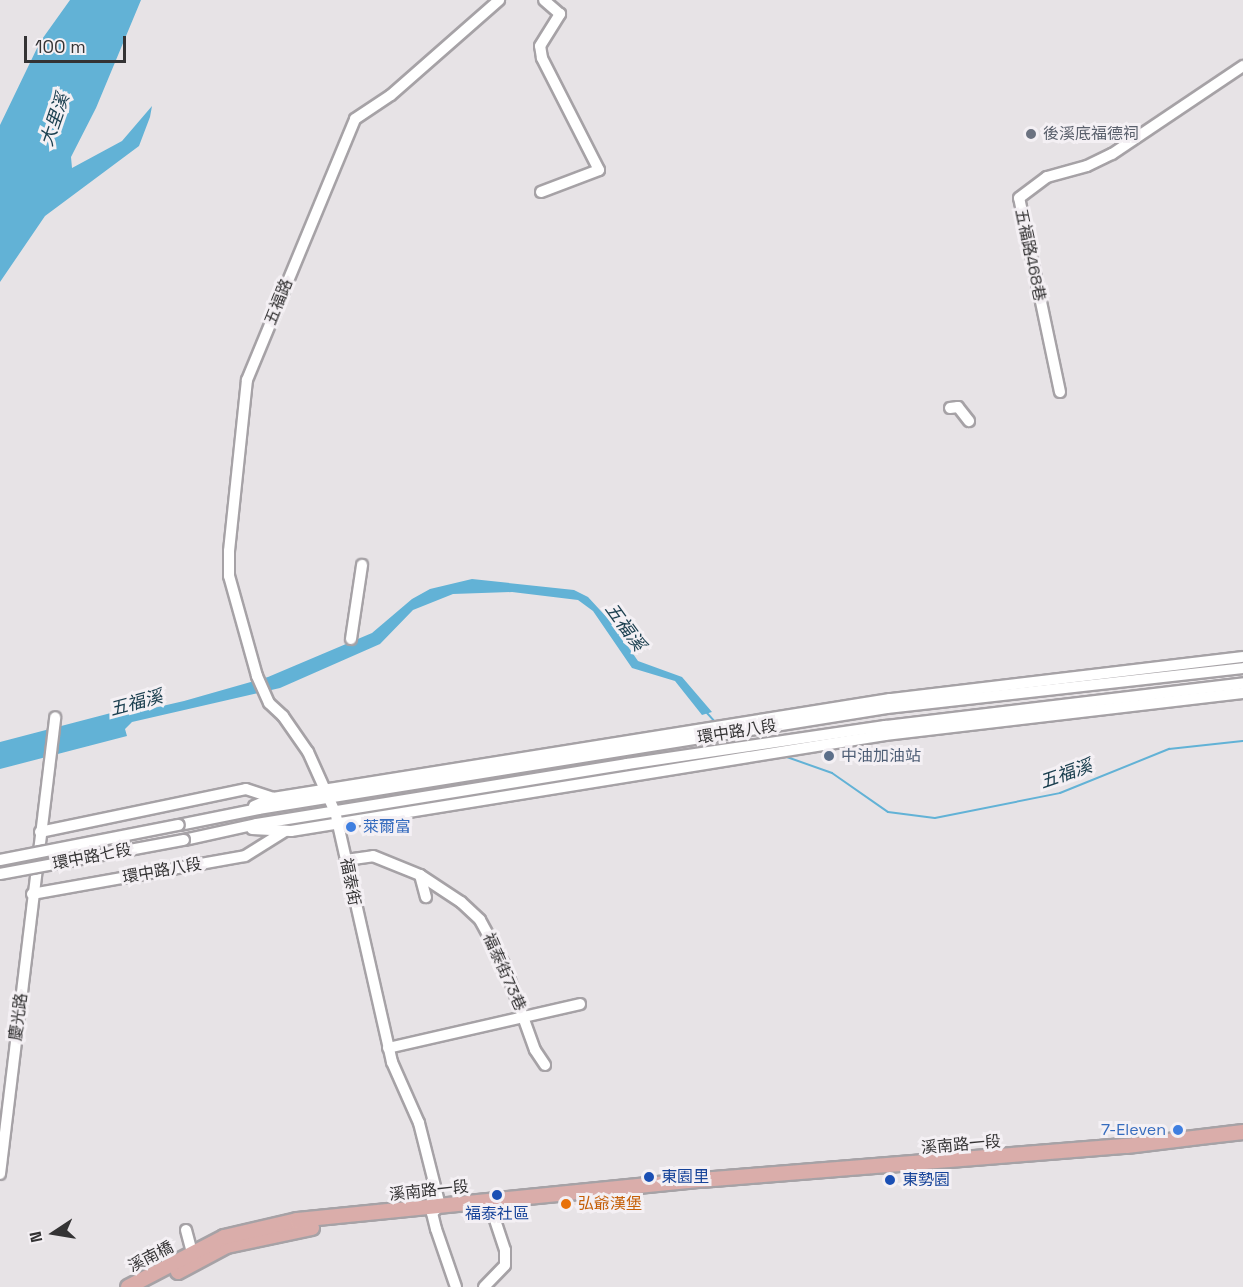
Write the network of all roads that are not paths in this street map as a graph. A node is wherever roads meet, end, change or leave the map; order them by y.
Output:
1 (499, 0) edge
2 (544, 0) edge
3 (1243, 66) edge
4 (541, 192) dead end
5 (1060, 393) dead end
6 (950, 408) dead end
7 (969, 421) dead end
8 (362, 565) dead end
9 (351, 639) dead end
10 (1243, 657) edge
11 (1243, 668) edge
12 (1243, 683) edge
13 (1243, 693) edge
14 (266, 698) joint
15 (884, 705) junction
16 (56, 717) dead end
17 (888, 730) junction
18 (759, 750) junction
19 (329, 794) junction
20 (273, 798) junction
21 (235, 813) junction
22 (336, 817) junction
23 (179, 825) joint
24 (237, 828) junction
25 (285, 831) junction
26 (40, 832) junction
27 (184, 840) joint
28 (0, 860) edge
29 (346, 860) junction
30 (0, 874) edge
31 (420, 875) junction
32 (32, 894) junction
33 (426, 897) dead end
34 (580, 1004) dead end
35 (524, 1016) junction
36 (388, 1048) junction
37 (545, 1065) dead end
38 (1243, 1132) edge
39 (0, 1174) edge
40 (487, 1206) junction
41 (436, 1210) junction
42 (186, 1230) dead end
43 (191, 1258) junction
44 (128, 1287) edge
45 (146, 1287) edge
46 (456, 1287) edge
47 (484, 1287) edge

1 - 14 street, 五福路
2 - 4 street
3 - 5 street, 五福路468巷
6 - 7 street
8 - 9 street
10 - 15 street, 環中路八段
11 - 15 street, 環中路八段
12 - 17 street, 環中路八段
13 - 17 street, 環中路八段
14 - 19 street, 福泰街
15 - 17 street
15 - 19 street, 環中路八段
16 - 26 street, 慶光路
17 - 18 street, 環中路八段
17 - 18 street, 環中路八段
18 - 22 street, 環中路八段
18 - 22 street, 環中路八段
19 - 20 street, 環中路八段
19 - 21 street, 環中路八段
19 - 22 street, 福泰街
20 - 21 street, 環中路八段
20 - 26 street, 環中路八段
21 - 23 street, 環中路八段
22 - 24 street, 環中路八段
22 - 25 street, 環中路八段
22 - 29 street, 福泰街
23 - 28 street, 環中路七段, bridge
24 - 25 street, 環中路八段
24 - 27 street, 環中路八段
25 - 32 street, 環中路八段
26 - 32 street, 慶光路
27 - 30 street, 環中路七段, bridge
29 - 31 street, 福泰街73巷
29 - 36 street, 福泰街
31 - 33 street
31 - 35 street, 福泰街73巷
32 - 39 street, 慶光路
34 - 35 street
35 - 36 street
35 - 37 street, 福泰街73巷
36 - 41 street, 福泰街
38 - 40 main road, 溪南路一段
40 - 41 main road, 溪南路一段
40 - 47 street
41 - 43 main road, 溪南路一段
41 - 46 street, 福泰街
42 - 43 street
43 - 44 main road, 溪南橋
43 - 45 main road, 溪南橋

